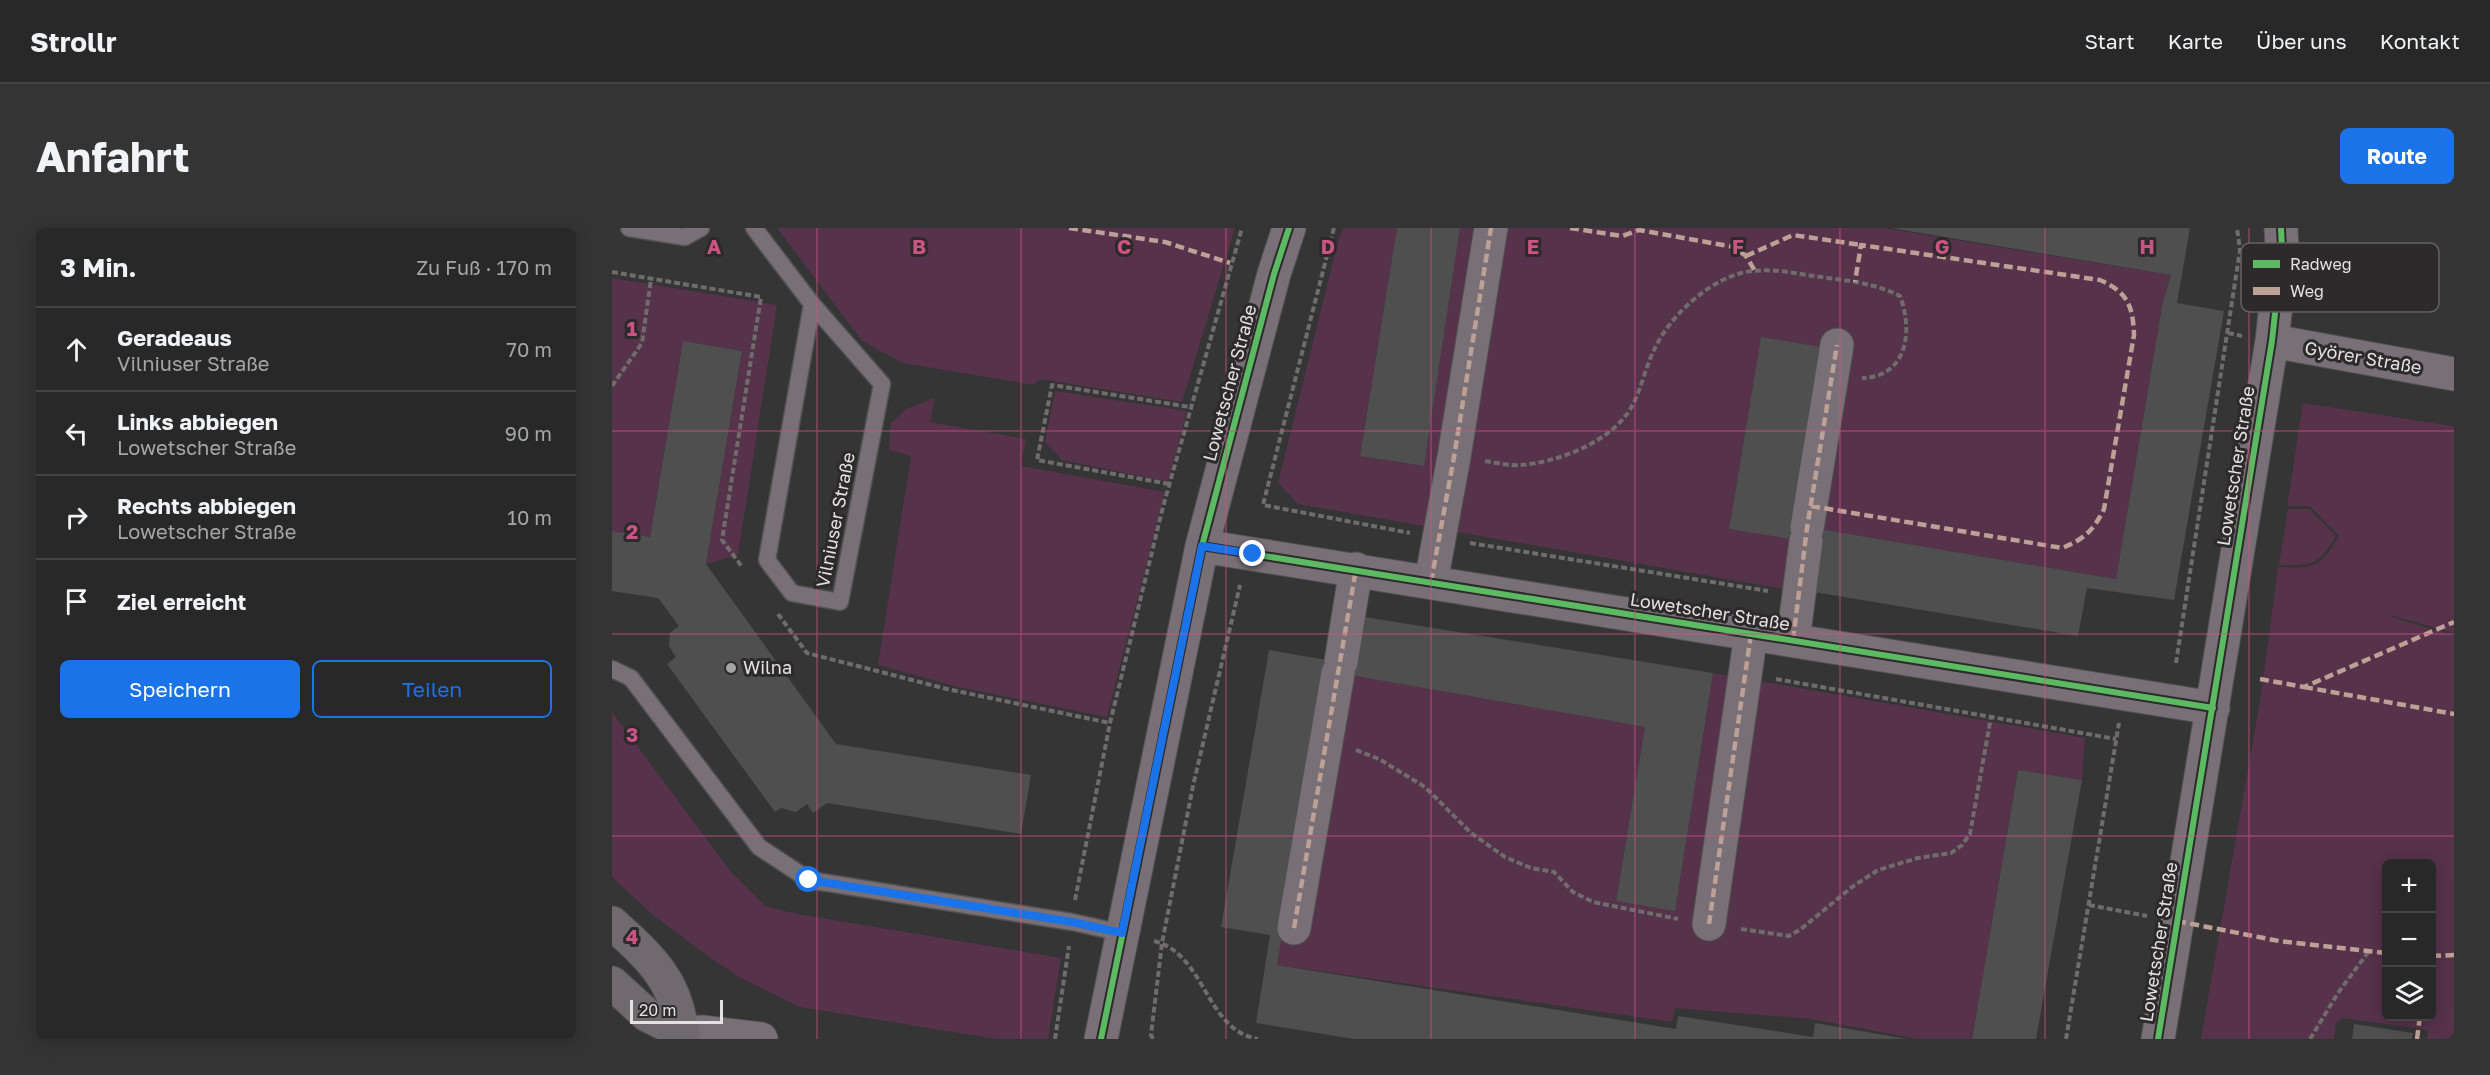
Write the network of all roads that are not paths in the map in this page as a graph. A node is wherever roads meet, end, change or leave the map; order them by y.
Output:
1 (629, 228) edge
2 (701, 228) edge
3 (754, 228) edge
4 (1289, 228) edge
5 (1491, 228) edge
6 (2281, 228) edge
7 (2282, 243) edge
8 (812, 304) junction
9 (2275, 312) edge
10 (2272, 342) junction
11 (1834, 360) road end
12 (2454, 374) edge
13 (1202, 546) junction
14 (1356, 570) junction
15 (1431, 582) junction
16 (1751, 634) junction
17 (1793, 640) junction
18 (612, 669) edge
19 (2213, 708) junction
20 (612, 923) edge
21 (1709, 924) dead end
22 (1294, 928) dead end
23 (1122, 933) junction
24 (612, 983) edge
25 (683, 1036) edge
26 (761, 1039) edge
27 (1101, 1039) edge
28 (2157, 1039) edge

1 - 2 lane
3 - 8 lane, Vilniuser Straße
4 - 13 street, Lowetscher Straße
5 - 15 street
6 - 7 street, Lowetscher Straße
8 - 8 lane, Vilniuser Straße
9 - 10 street, Lowetscher Straße
10 - 12 street, Györer Straße
10 - 19 street, Lowetscher Straße
11 - 17 street
13 - 14 street, Lowetscher Straße
13 - 23 street, Lowetscher Straße
14 - 15 street, Lowetscher Straße
14 - 22 street
15 - 16 street, Lowetscher Straße
16 - 17 street, Lowetscher Straße
16 - 21 street
17 - 19 street, Lowetscher Straße
18 - 23 lane
19 - 28 street, Lowetscher Straße
20 - 25 street
23 - 27 street, Lowetscher Straße
24 - 25 street
25 - 26 street

